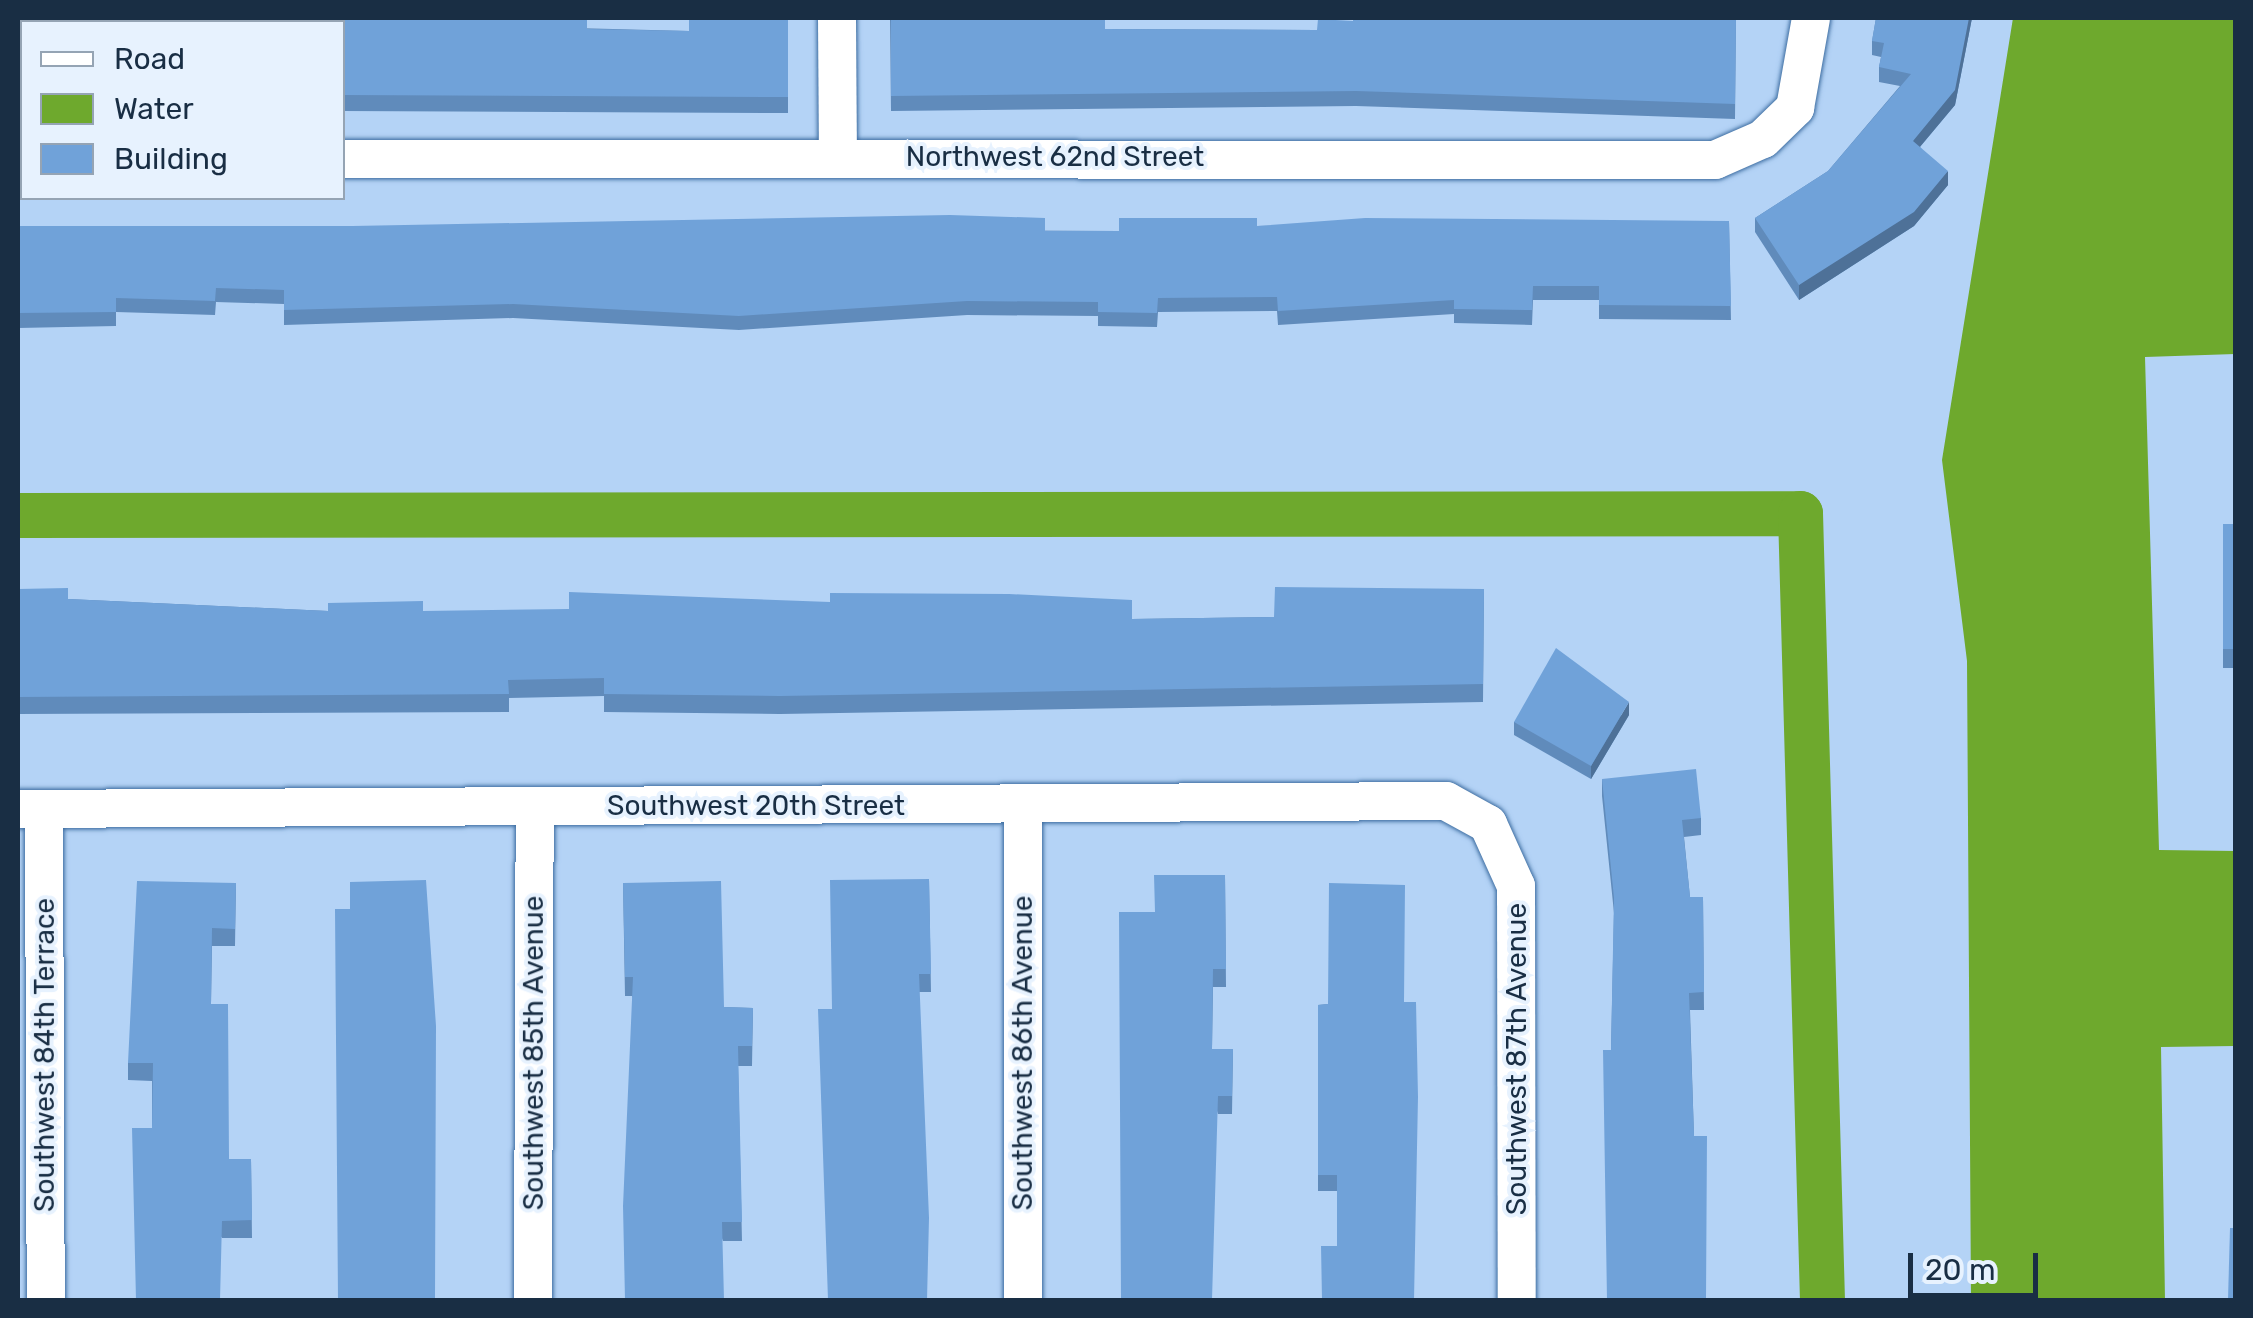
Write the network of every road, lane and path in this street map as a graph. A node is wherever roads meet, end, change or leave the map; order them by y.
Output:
1 (837, 18) edge
2 (1811, 18) edge
3 (838, 156) junction
4 (345, 159) edge
5 (1024, 805) junction
6 (535, 806) junction
7 (31, 809) edge
8 (1488, 824) joint
9 (46, 1300) edge
10 (534, 1300) edge
11 (1024, 1300) edge
12 (1517, 1300) edge

1 - 3 street
2 - 3 street, Northwest 62nd Street
3 - 4 street, Northwest 62nd Street
5 - 6 street, Southwest 20th Street
5 - 8 street, Southwest 20th Street
5 - 11 street, Southwest 86th Avenue
6 - 7 street, Southwest 20th Street
6 - 10 street, Southwest 85th Avenue
7 - 9 street, Southwest 84th Terrace
8 - 12 street, Southwest 87th Avenue

